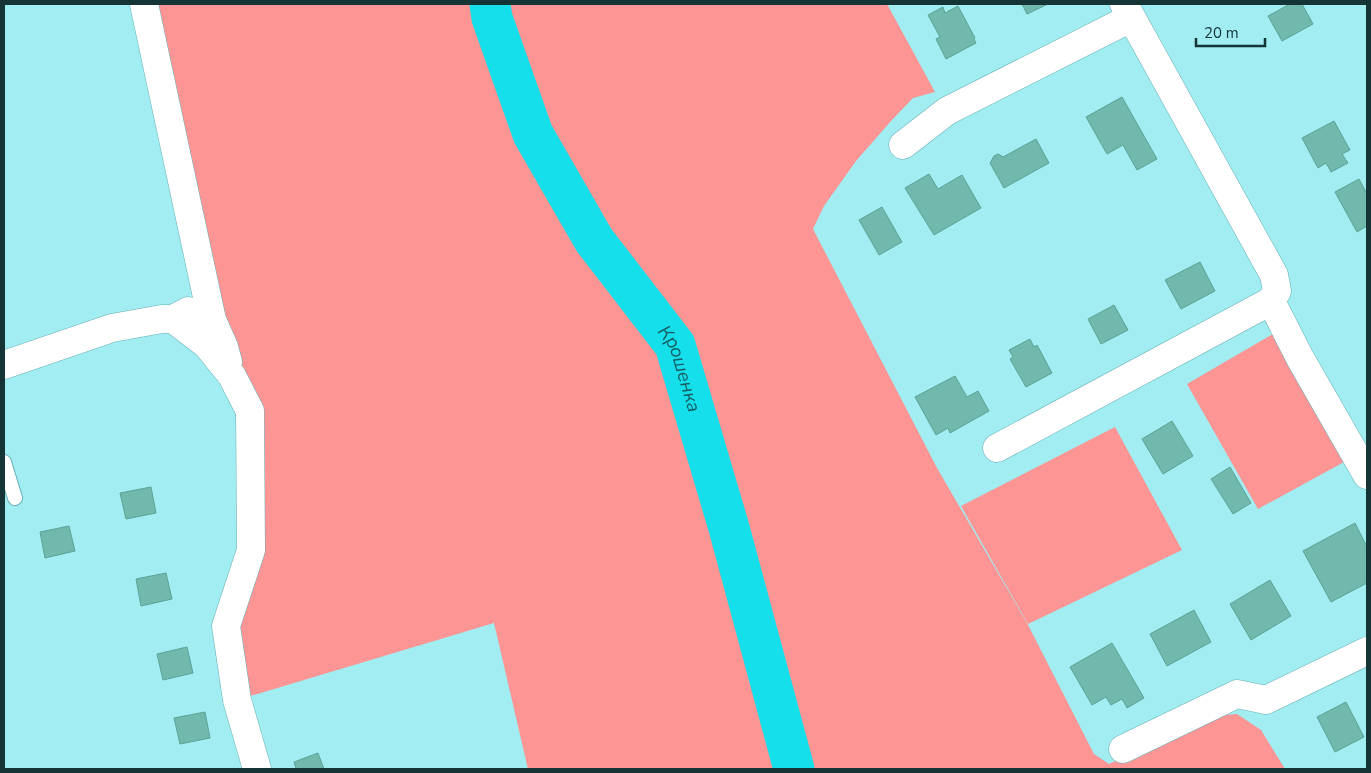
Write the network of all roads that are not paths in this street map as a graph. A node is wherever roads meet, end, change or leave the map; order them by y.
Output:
1 (144, 4) edge
2 (1128, 11) edge
3 (903, 145) dead end
4 (204, 280) junction
5 (1271, 301) junction
6 (173, 319) junction
7 (4, 365) edge
8 (232, 376) junction
9 (997, 448) dead end
10 (4, 462) edge
11 (1367, 474) edge
12 (15, 498) dead end
13 (1367, 651) edge
14 (1123, 749) dead end
15 (257, 769) edge

1 - 4 street
2 - 3 street
2 - 5 street
4 - 6 street
4 - 8 street
5 - 9 street
5 - 11 street
6 - 7 street
6 - 8 street
8 - 15 street
10 - 12 lane
13 - 14 street

